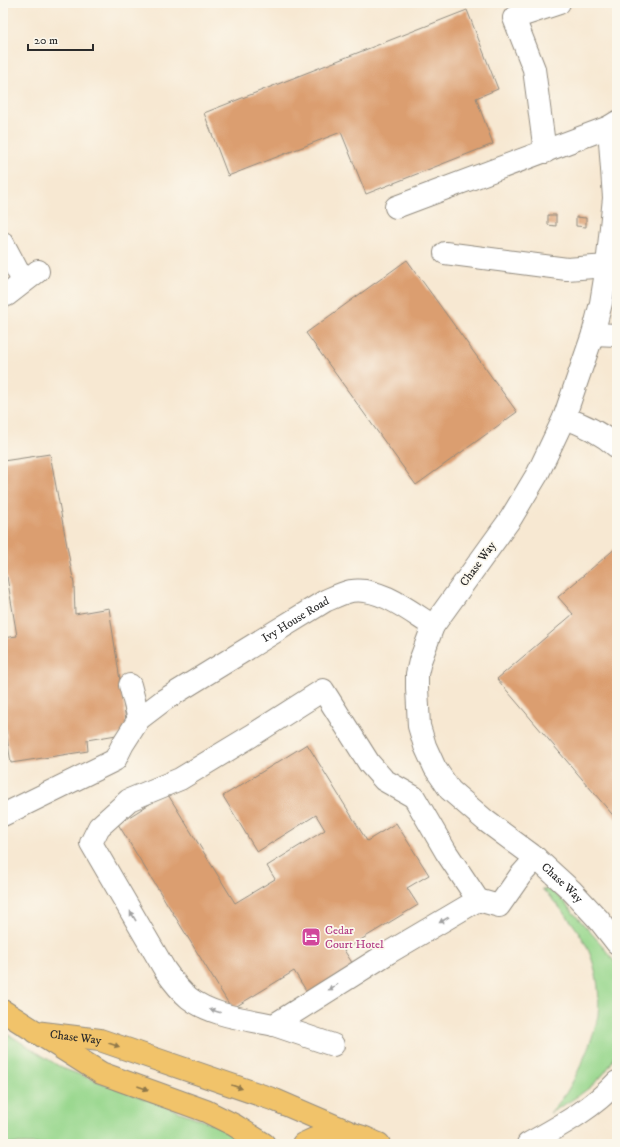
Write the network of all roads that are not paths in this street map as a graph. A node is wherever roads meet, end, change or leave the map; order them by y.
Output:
1 (559, 3) edge
2 (613, 125) edge
3 (545, 152) junction
4 (396, 206) dead end
5 (3, 243) edge
6 (445, 253) dead end
7 (606, 266) junction
8 (23, 282) dead end
9 (593, 334) junction
10 (617, 335) edge
11 (564, 418) junction
12 (617, 446) edge
13 (433, 626) junction
14 (130, 685) dead end
15 (139, 719) junction
16 (3, 816) edge
17 (536, 858) junction
18 (478, 900) junction
19 (617, 943) edge
20 (3, 1011) edge
21 (274, 1024) junction
22 (35, 1032) junction
23 (333, 1045) dead end
24 (617, 1082) edge
25 (356, 1134) junction
26 (264, 1144) edge
27 (303, 1144) edge
28 (379, 1144) edge
29 (528, 1144) edge

1 - 3 street
2 - 3 street
2 - 7 street, Chase Way
3 - 4 street
5 - 8 street
6 - 7 street
7 - 9 street, Chase Way
9 - 10 street
9 - 11 street, Chase Way
11 - 12 street
11 - 13 street, Chase Way
13 - 15 street, Ivy House Road
13 - 17 street, Chase Way
14 - 15 street
15 - 16 street
17 - 18 street
17 - 19 street, Chase Way
18 -> 21 street
21 -> 18 street
20 - 22 main road
21 - 23 street
22 -> 25 main road, Chase Way
22 -> 26 main road, Chase Way
24 - 29 street
25 - 27 main road, Chase Way
25 - 28 main road, Chase Way

